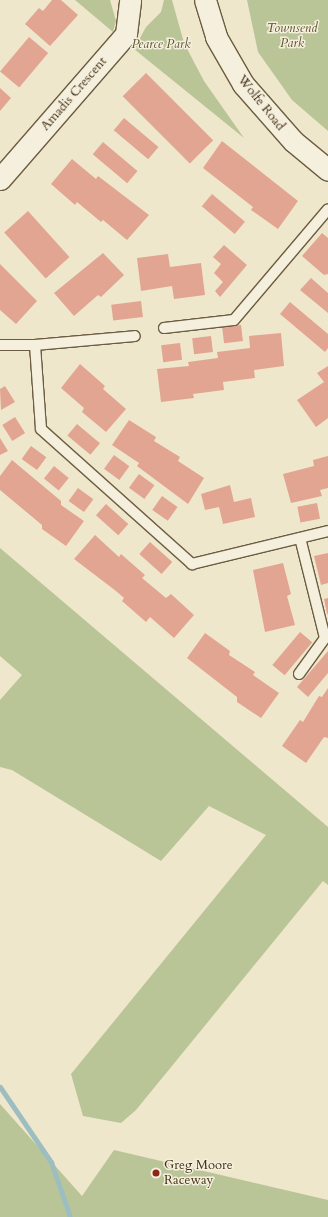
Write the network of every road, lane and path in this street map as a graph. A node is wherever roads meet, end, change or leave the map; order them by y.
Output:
1 (130, 0) edge
2 (205, 0) edge
3 (328, 170) edge
4 (0, 179) edge
5 (328, 209) edge
6 (164, 328) dead end
7 (135, 336) dead end
8 (0, 345) edge
9 (35, 345) junction
10 (328, 531) edge
11 (300, 538) junction
12 (299, 674) dead end

1 - 4 street, Amadis Crescent
2 - 3 street, Wolfe Road
5 - 6 lane
7 - 9 lane
8 - 9 lane
9 - 11 lane
10 - 11 lane
11 - 12 lane

